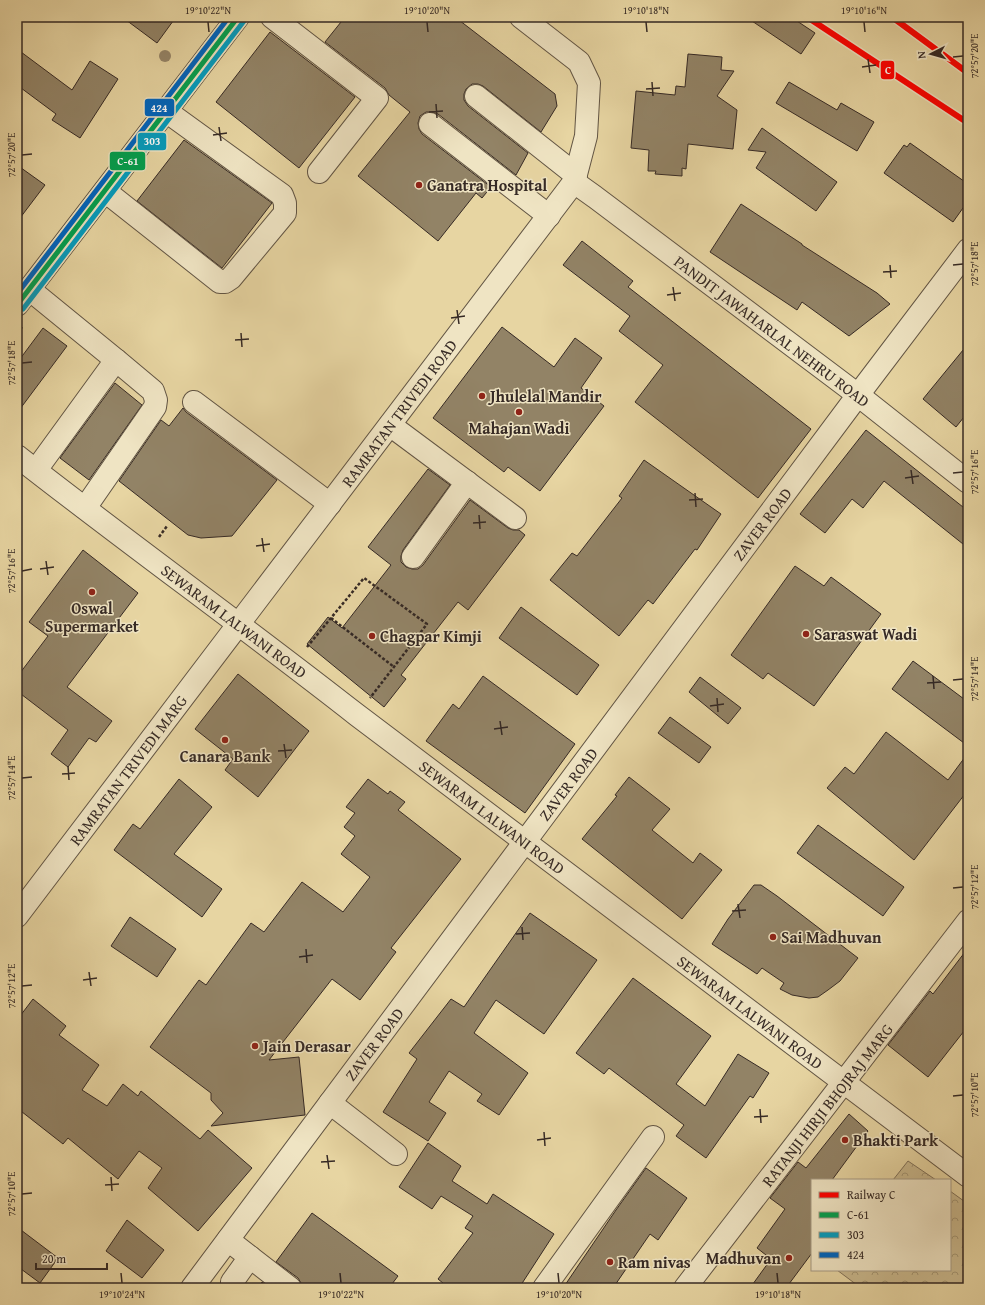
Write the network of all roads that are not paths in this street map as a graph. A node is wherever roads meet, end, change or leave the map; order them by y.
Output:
1 (238, 17) edge
2 (272, 17) edge
3 (521, 17) edge
4 (476, 96) dead end
5 (166, 111) junction
6 (430, 124) dead end
7 (319, 172) dead end
8 (575, 179) junction
9 (105, 191) junction
10 (549, 216) junction
11 (968, 250) edge
12 (23, 297) edge
13 (116, 360) junction
14 (858, 395) junction
15 (194, 402) dead end
16 (390, 425) junction
17 (17, 456) edge
18 (36, 470) junction
19 (467, 482) junction
20 (968, 482) edge
21 (330, 504) junction
22 (85, 508) junction
23 (515, 518) dead end
24 (413, 556) dead end
25 (238, 625) junction
26 (524, 842) junction
27 (17, 916) edge
28 (968, 921) edge
29 (844, 1082) junction
30 (330, 1103) junction
31 (653, 1137) dead end
32 (396, 1154) dead end
33 (968, 1176) edge
34 (228, 1240) junction
35 (250, 1257) junction
36 (232, 1282) dead end
37 (192, 1288) edge
38 (290, 1288) edge
39 (544, 1288) edge
40 (685, 1288) edge

1 - 5 street
2 - 7 street
3 - 8 street
4 - 8 street, PANDIT JAWAHARLAL NEHRU ROAD
5 - 9 street
5 - 9 street
6 - 10 street
8 - 10 street, RAMRATAN TRIVEDI ROAD
8 - 14 street, PANDIT JAWAHARLAL NEHRU ROAD
9 - 12 street
10 - 16 street, RAMRATAN TRIVEDI ROAD
11 - 14 street, ZAVER ROAD
12 - 13 street
13 - 18 street
13 - 22 street
14 - 20 street, PANDIT JAWAHARLAL NEHRU ROAD
14 - 26 street, ZAVER ROAD
15 - 21 street
16 - 19 street
16 - 21 street, RAMRATAN TRIVEDI ROAD
17 - 18 street, SEWARAM LALWANI ROAD
18 - 22 street, SEWARAM LALWANI ROAD
19 - 23 street
19 - 24 street
21 - 25 street, RAMRATAN TRIVEDI ROAD
22 - 25 street, SEWARAM LALWANI ROAD
25 - 26 street, SEWARAM LALWANI ROAD
25 - 27 street, RAMRATAN TRIVEDI MARG
26 - 29 street, SEWARAM LALWANI ROAD
26 - 30 street, ZAVER ROAD
28 - 29 street, RATANJI HIRJI BHOJRAJ MARG
29 - 33 street, SEWARAM LALWANI ROAD
29 - 40 street, RATANJI HIRJI BHOJRAJ MARG
30 - 32 street
30 - 34 street, ZAVER ROAD
31 - 39 street
34 - 35 street
34 - 37 street, ZAVER ROAD
35 - 36 street
35 - 38 street

